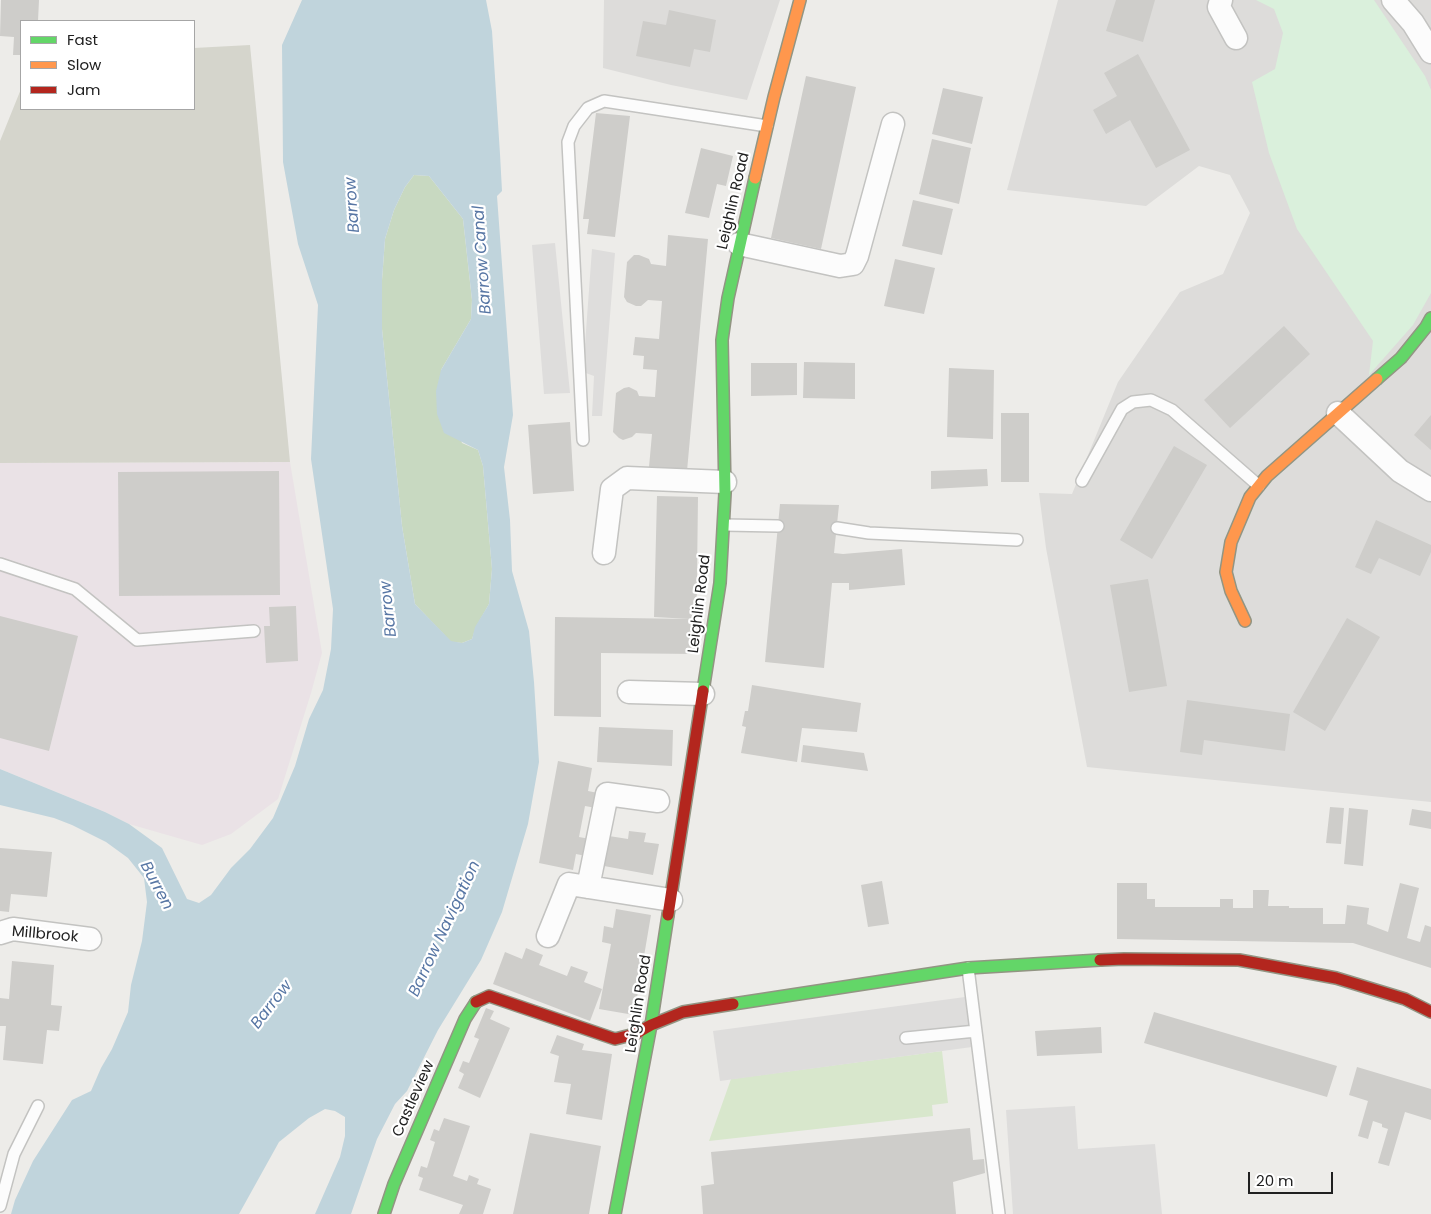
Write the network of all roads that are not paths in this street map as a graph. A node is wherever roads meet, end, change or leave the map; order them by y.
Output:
1 (800, 0) edge
2 (1221, 0) edge
3 (1393, 0) edge
4 (1236, 38) dead end
5 (1431, 52) edge
6 (893, 124) dead end
7 (767, 126) junction
8 (739, 244) junction
9 (1431, 318) edge
10 (1338, 413) junction
11 (583, 440) dead end
12 (1082, 481) dead end
13 (725, 482) junction
14 (1259, 486) junction
15 (1431, 490) edge
16 (724, 525) junction
17 (778, 526) dead end
18 (837, 528) dead end
19 (1017, 540) dead end
20 (604, 554) dead end
21 (0, 564) edge
22 (1244, 621) dead end
23 (254, 631) dead end
24 (629, 692) dead end
25 (703, 694) junction
26 (658, 801) dead end
27 (588, 887) junction
28 (671, 900) junction
29 (0, 933) edge
30 (548, 936) dead end
31 (90, 939) dead end
32 (968, 968) junction
33 (1431, 1012) edge
34 (651, 1025) junction
35 (976, 1031) junction
36 (906, 1038) dead end
37 (38, 1106) dead end
38 (0, 1206) edge
39 (384, 1214) edge
40 (615, 1214) edge
41 (999, 1214) edge

1 - 7 street, Leighlin Road
2 - 4 street
3 - 5 street
6 - 8 street
7 - 8 street, Leighlin Road
7 - 11 lane
8 - 13 street, Leighlin Road
9 - 10 street
10 - 14 street
10 - 15 street
12 - 14 lane
13 - 16 street, Leighlin Road
13 - 20 street
14 - 22 street
16 - 17 lane
16 - 25 street, Leighlin Road
18 - 19 lane
21 - 23 lane
24 - 25 street
25 - 28 street, Leighlin Road
26 - 27 street
27 - 28 street
27 - 30 street
28 - 34 street, Leighlin Road
29 - 31 street, Millbrook
32 - 33 street
32 - 34 street
32 - 35 lane
34 - 39 street, Castleview
34 - 40 street, Leighlin Road
35 - 36 lane
35 - 41 lane
37 - 38 lane

